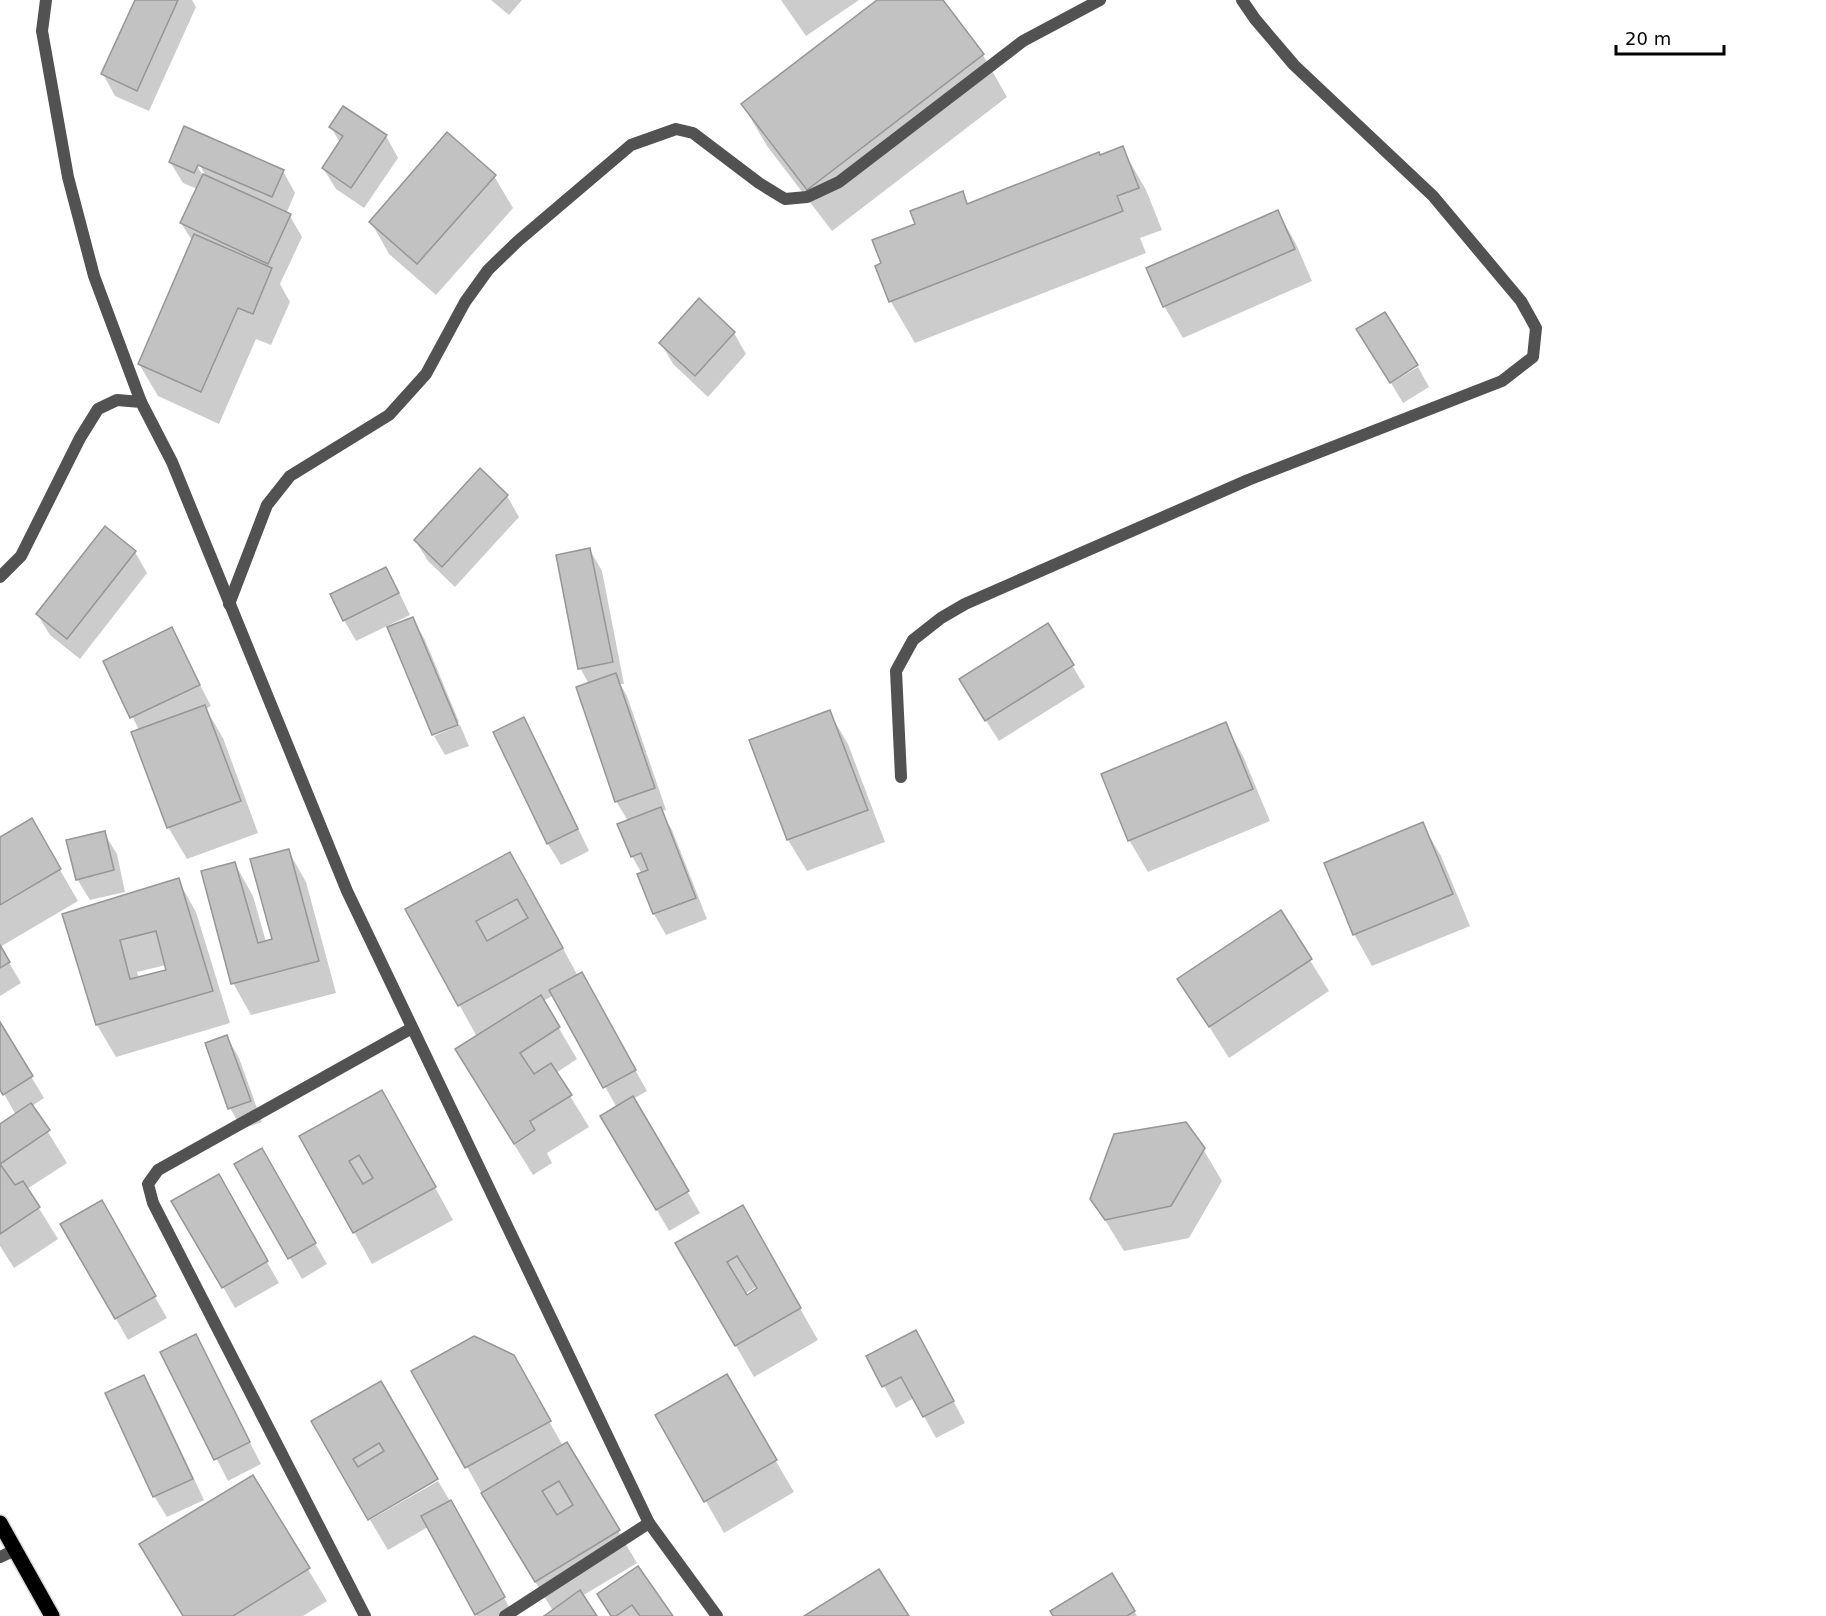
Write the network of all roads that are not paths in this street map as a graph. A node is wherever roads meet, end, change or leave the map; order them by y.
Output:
1 (46, 0) edge
2 (1100, 0) edge
3 (1242, 0) edge
4 (141, 402) junction
5 (0, 577) edge
6 (229, 604) junction
7 (902, 777) dead end
8 (412, 1028) junction
9 (0, 1523) edge
10 (649, 1523) junction
11 (15, 1550) junction
12 (0, 1557) edge
13 (52, 1616) edge
14 (365, 1616) edge
15 (505, 1616) edge
16 (717, 1616) edge

1 - 4 street
2 - 6 street
3 - 7 street
4 - 5 street
4 - 6 street
6 - 8 street
8 - 10 street
8 - 14 street
9 - 11 main road
10 - 15 street
10 - 16 street
11 - 12 street
11 - 13 main road

